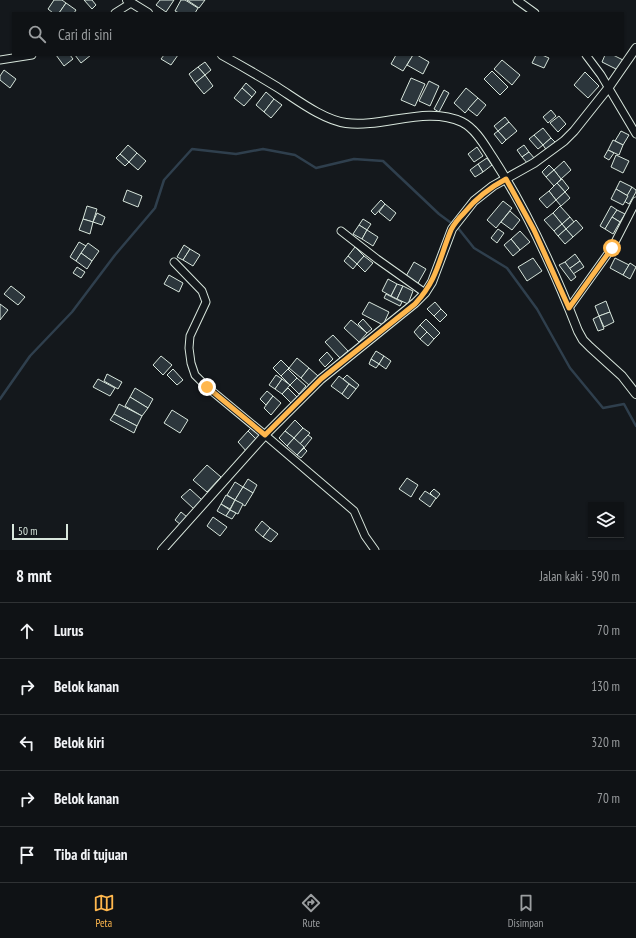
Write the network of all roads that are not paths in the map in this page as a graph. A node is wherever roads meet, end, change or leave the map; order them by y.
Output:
1 (517, 0) edge
2 (129, 1) edge
3 (116, 12) edge
4 (146, 12) edge
5 (534, 12) edge
6 (636, 48) edge
7 (26, 56) edge
8 (224, 56) edge
9 (587, 56) edge
10 (0, 60) edge
11 (609, 87) junction
12 (636, 134) edge
13 (506, 179) junction
14 (636, 201) edge
15 (341, 231) dead end
16 (174, 262) dead end
17 (425, 293) junction
18 (569, 308) junction
19 (636, 394) edge
20 (265, 435) junction
21 (162, 550) edge
22 (375, 550) edge

1 - 5 street
2 - 3 street
2 - 4 street
6 - 11 street
7 - 10 street
8 - 13 street
9 - 11 street
11 - 12 street
11 - 13 street
13 - 17 street
13 - 18 street
14 - 18 street
15 - 17 street
16 - 20 street
17 - 20 street
18 - 19 street
20 - 21 street
20 - 22 street

